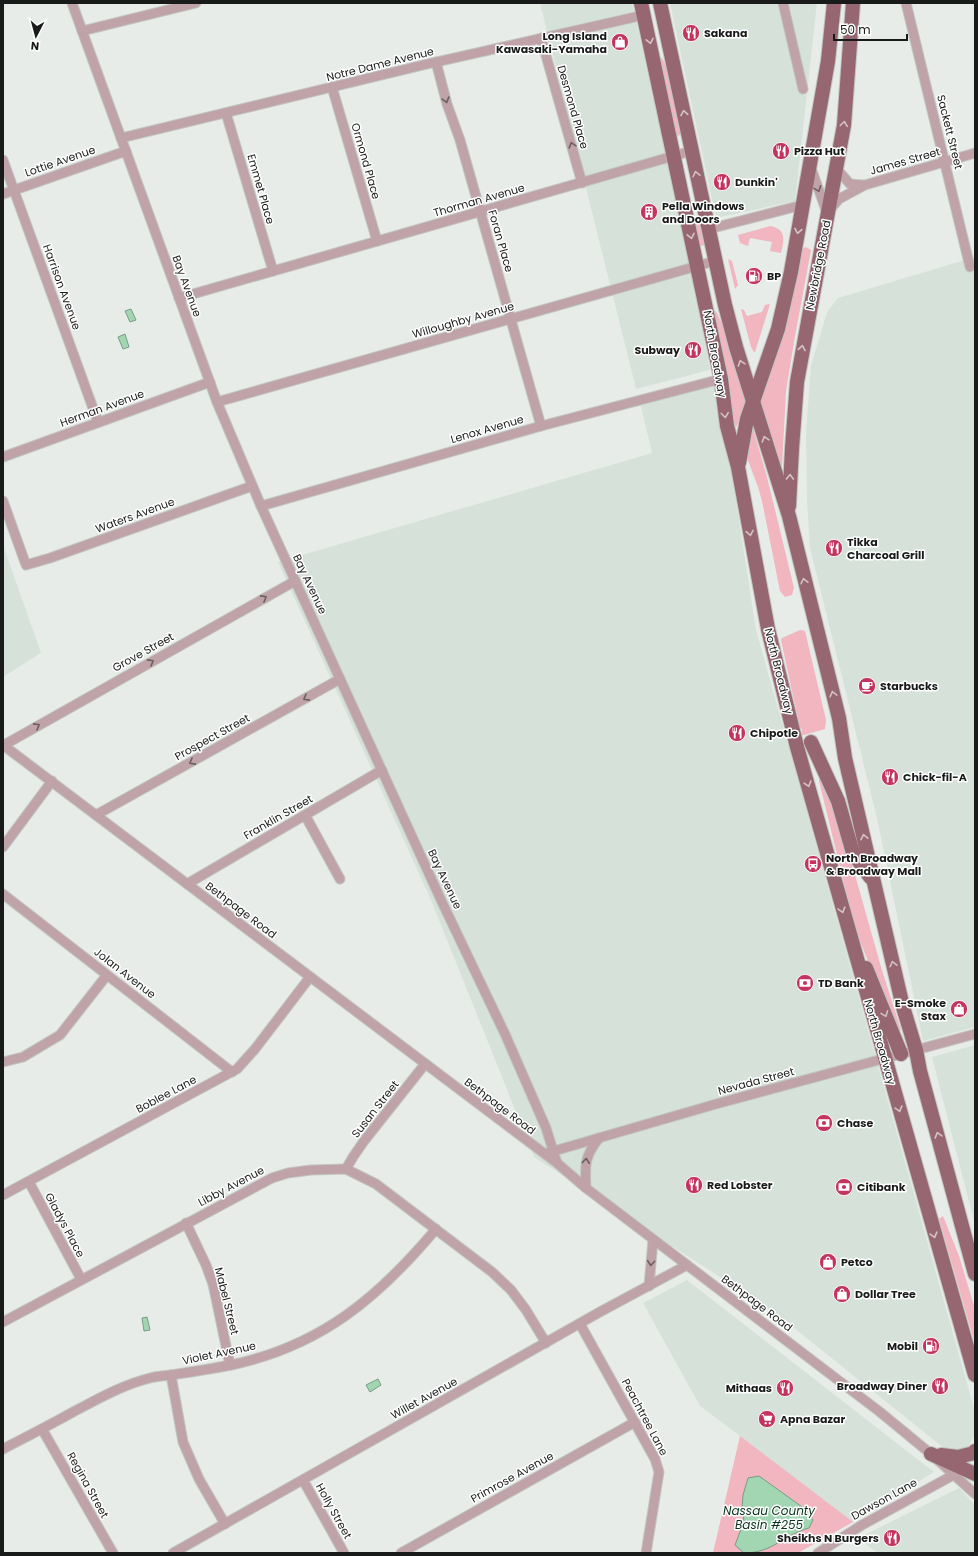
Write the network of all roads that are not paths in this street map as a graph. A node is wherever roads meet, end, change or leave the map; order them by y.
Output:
1 (72, 3) edge
2 (196, 3) edge
3 (660, 3) edge
4 (783, 3) edge
5 (834, 3) edge
6 (906, 3) edge
7 (643, 9) edge
8 (852, 9) edge
9 (82, 31) junction
10 (541, 38) junction
11 (436, 62) junction
12 (332, 87) junction
13 (803, 89) dead end
14 (226, 113) junction
15 (121, 138) junction
16 (126, 151) junction
17 (691, 152) junction
18 (975, 153) edge
19 (674, 156) junction
20 (3, 160) edge
21 (944, 162) junction
22 (809, 165) junction
23 (836, 168) junction
24 (582, 183) junction
25 (865, 185) junction
26 (14, 190) junction
27 (3, 194) edge
28 (802, 205) junction
29 (480, 212) junction
30 (827, 214) junction
31 (708, 229) junction
32 (377, 242) junction
33 (715, 262) junction
34 (698, 266) junction
35 (970, 267) dead end
36 (273, 272) junction
37 (179, 298) junction
38 (510, 320) junction
39 (721, 379) junction
40 (210, 382) junction
41 (754, 400) junction
42 (217, 402) junction
43 (98, 422) junction
44 (541, 426) junction
45 (3, 457) edge
46 (738, 467) junction
47 (252, 486) junction
48 (3, 501) edge
49 (261, 506) junction
50 (789, 516) junction
51 (295, 581) junction
52 (340, 679) junction
53 (811, 742) dead end
54 (3, 745) edge
55 (382, 770) junction
56 (52, 781) junction
57 (96, 815) junction
58 (305, 815) junction
59 (3, 847) edge
60 (340, 878) dead end
61 (874, 883) junction
62 (187, 884) junction
63 (3, 894) edge
64 (847, 927) junction
65 (108, 975) junction
66 (310, 977) junction
67 (975, 1034) edge
68 (916, 1050) junction
69 (900, 1054) junction
70 (885, 1058) junction
71 (3, 1062) edge
72 (425, 1064) junction
73 (232, 1072) junction
74 (599, 1138) junction
75 (549, 1153) junction
76 (556, 1163) joint
77 (346, 1170) junction
78 (29, 1182) junction
79 (586, 1188) junction
80 (3, 1195) edge
81 (186, 1223) junction
82 (436, 1229) junction
83 (654, 1240) junction
84 (688, 1265) junction
85 (975, 1274) edge
86 (81, 1279) junction
87 (649, 1286) junction
88 (3, 1322) edge
89 (580, 1324) junction
90 (546, 1343) junction
91 (230, 1365) junction
92 (171, 1375) junction
93 (975, 1375) edge
94 (635, 1422) junction
95 (42, 1429) junction
96 (3, 1449) edge
97 (975, 1451) edge
98 (931, 1454) junction
99 (964, 1472) edge
100 (303, 1480) junction
101 (975, 1494) edge
102 (225, 1524) junction
103 (113, 1553) edge
104 (173, 1553) edge
105 (344, 1553) edge
106 (401, 1553) edge
107 (646, 1553) edge
108 (818, 1553) edge

1 - 9 street, Bay Avenue
2 - 9 street
17 -> 3 main road, North Broadway
4 - 13 street
5 - 22 main road
6 - 21 street, Sackett Street
7 - 10 street, Notre Dame Avenue
7 -> 19 main road, North Broadway
23 -> 8 main road, Newbridge Road
9 - 15 street, Bay Avenue
10 - 11 street, Notre Dame Avenue
24 -> 10 street, Desmond Place
11 - 12 street, Notre Dame Avenue
11 -> 29 street, Foran Place
12 - 14 street, Notre Dame Avenue
12 - 32 street, Ormond Place
14 - 15 street, Notre Dame Avenue
14 - 36 street, Emmet Place
15 - 16 street, Bay Avenue
16 - 26 street, Lottie Avenue
16 - 37 street, Bay Avenue
17 - 19 street, Thorman Avenue
31 -> 17 main road, North Broadway
18 - 21 street, James Street
19 - 24 street, Thorman Avenue
19 -> 34 main road, North Broadway
20 - 26 street, Harrison Avenue
21 - 25 street, James Street
21 - 35 street, Sackett Street
22 - 28 main road
22 -> 30 street
23 - 25 street, James Street
23 - 30 main road, Newbridge Road
24 - 29 street, Thorman Avenue
25 - 30 street, James Street
26 - 27 street, Lottie Avenue
26 - 43 street, Harrison Avenue
28 - 31 street
28 -> 41 main road
29 - 32 street, Thorman Avenue
29 - 38 street, Foran Place
50 -> 30 main road, Newbridge Road
31 - 33 main road, North Broadway
32 - 36 street, Thorman Avenue
33 - 34 street, Willoughby Avenue
41 -> 33 main road, North Broadway
34 - 38 street, Willoughby Avenue
34 - 39 main road, North Broadway
36 - 37 street, Thorman Avenue
37 - 40 street, Bay Avenue
38 - 42 street, Willoughby Avenue
38 - 44 street, Foran Place
39 - 44 street, Lenox Avenue
39 -> 46 main road, North Broadway
40 - 42 street, Bay Avenue
40 - 43 street, Herman Avenue
41 - 46 main road
50 -> 41 main road, North Broadway
42 - 47 street, Bay Avenue
43 - 45 street, Herman Avenue
44 - 49 street, Lenox Avenue
46 -> 64 main road, North Broadway
47 - 48 street, Waters Avenue
47 - 49 street, Bay Avenue
49 - 51 street, Bay Avenue
61 -> 50 main road, North Broadway
51 - 52 street, Bay Avenue
54 -> 51 street, Grove Street
52 - 55 street, Bay Avenue
52 -> 57 street, Prospect Street
53 - 61 main road
54 - 56 street, Bethpage Road
55 - 58 street, Franklin Street
55 - 75 street, Bay Avenue
56 - 57 street, Bethpage Road
56 - 59 street
57 - 62 street, Bethpage Road
58 - 60 street
58 - 62 street, Franklin Street
68 -> 61 main road, North Broadway
62 - 66 street, Bethpage Road
63 - 65 street, Jolan Avenue
64 -> 69 main road
64 - 70 main road, North Broadway
65 - 71 street
65 - 73 street, Jolan Avenue
66 - 72 street, Bethpage Road
66 - 73 street, Boblee Lane
67 - 68 street, Nevada Street
68 - 69 street, Nevada Street
85 -> 68 main road, North Broadway
69 - 70 street, Nevada Street
70 - 74 street, Nevada Street
70 -> 93 main road, North Broadway
72 - 75 street, Bethpage Road
72 - 77 street, Susan Street
73 - 78 street, Boblee Lane
74 - 75 street, Nevada Street
79 -> 74 street
75 - 76 street, Bay Avenue
76 - 79 street, Bethpage Road
77 - 81 street, Libby Avenue
77 - 82 street, Libby Avenue
78 - 80 street, Boblee Lane
78 - 86 street, Gladys Place
79 - 83 street, Bethpage Road
81 - 86 street, Libby Avenue
81 - 91 street, Mabel Street
82 - 90 street, Libby Avenue
82 - 91 street, Violet Avenue
83 - 84 street, Bethpage Road
83 -> 87 street
84 - 87 street, Willet Avenue
84 - 98 street, Bethpage Road
86 - 88 street, Libby Avenue
87 - 89 street, Willet Avenue
89 - 90 street, Willet Avenue
89 - 94 street, Peachtree Lane
90 - 100 street, Willet Avenue
91 - 92 street, Violet Avenue
92 - 95 street, Violet Avenue
92 - 102 street
94 - 106 street, Primrose Avenue
94 - 107 street, Peachtree Lane
95 - 96 street, Violet Avenue
95 - 103 street, Regina Street
97 - 98 main road
98 - 99 main road
99 - 101 street
99 - 108 street, Dawson Lane
100 - 102 street, Willet Avenue
100 - 105 street, Holly Street
102 - 104 street, Willet Avenue

